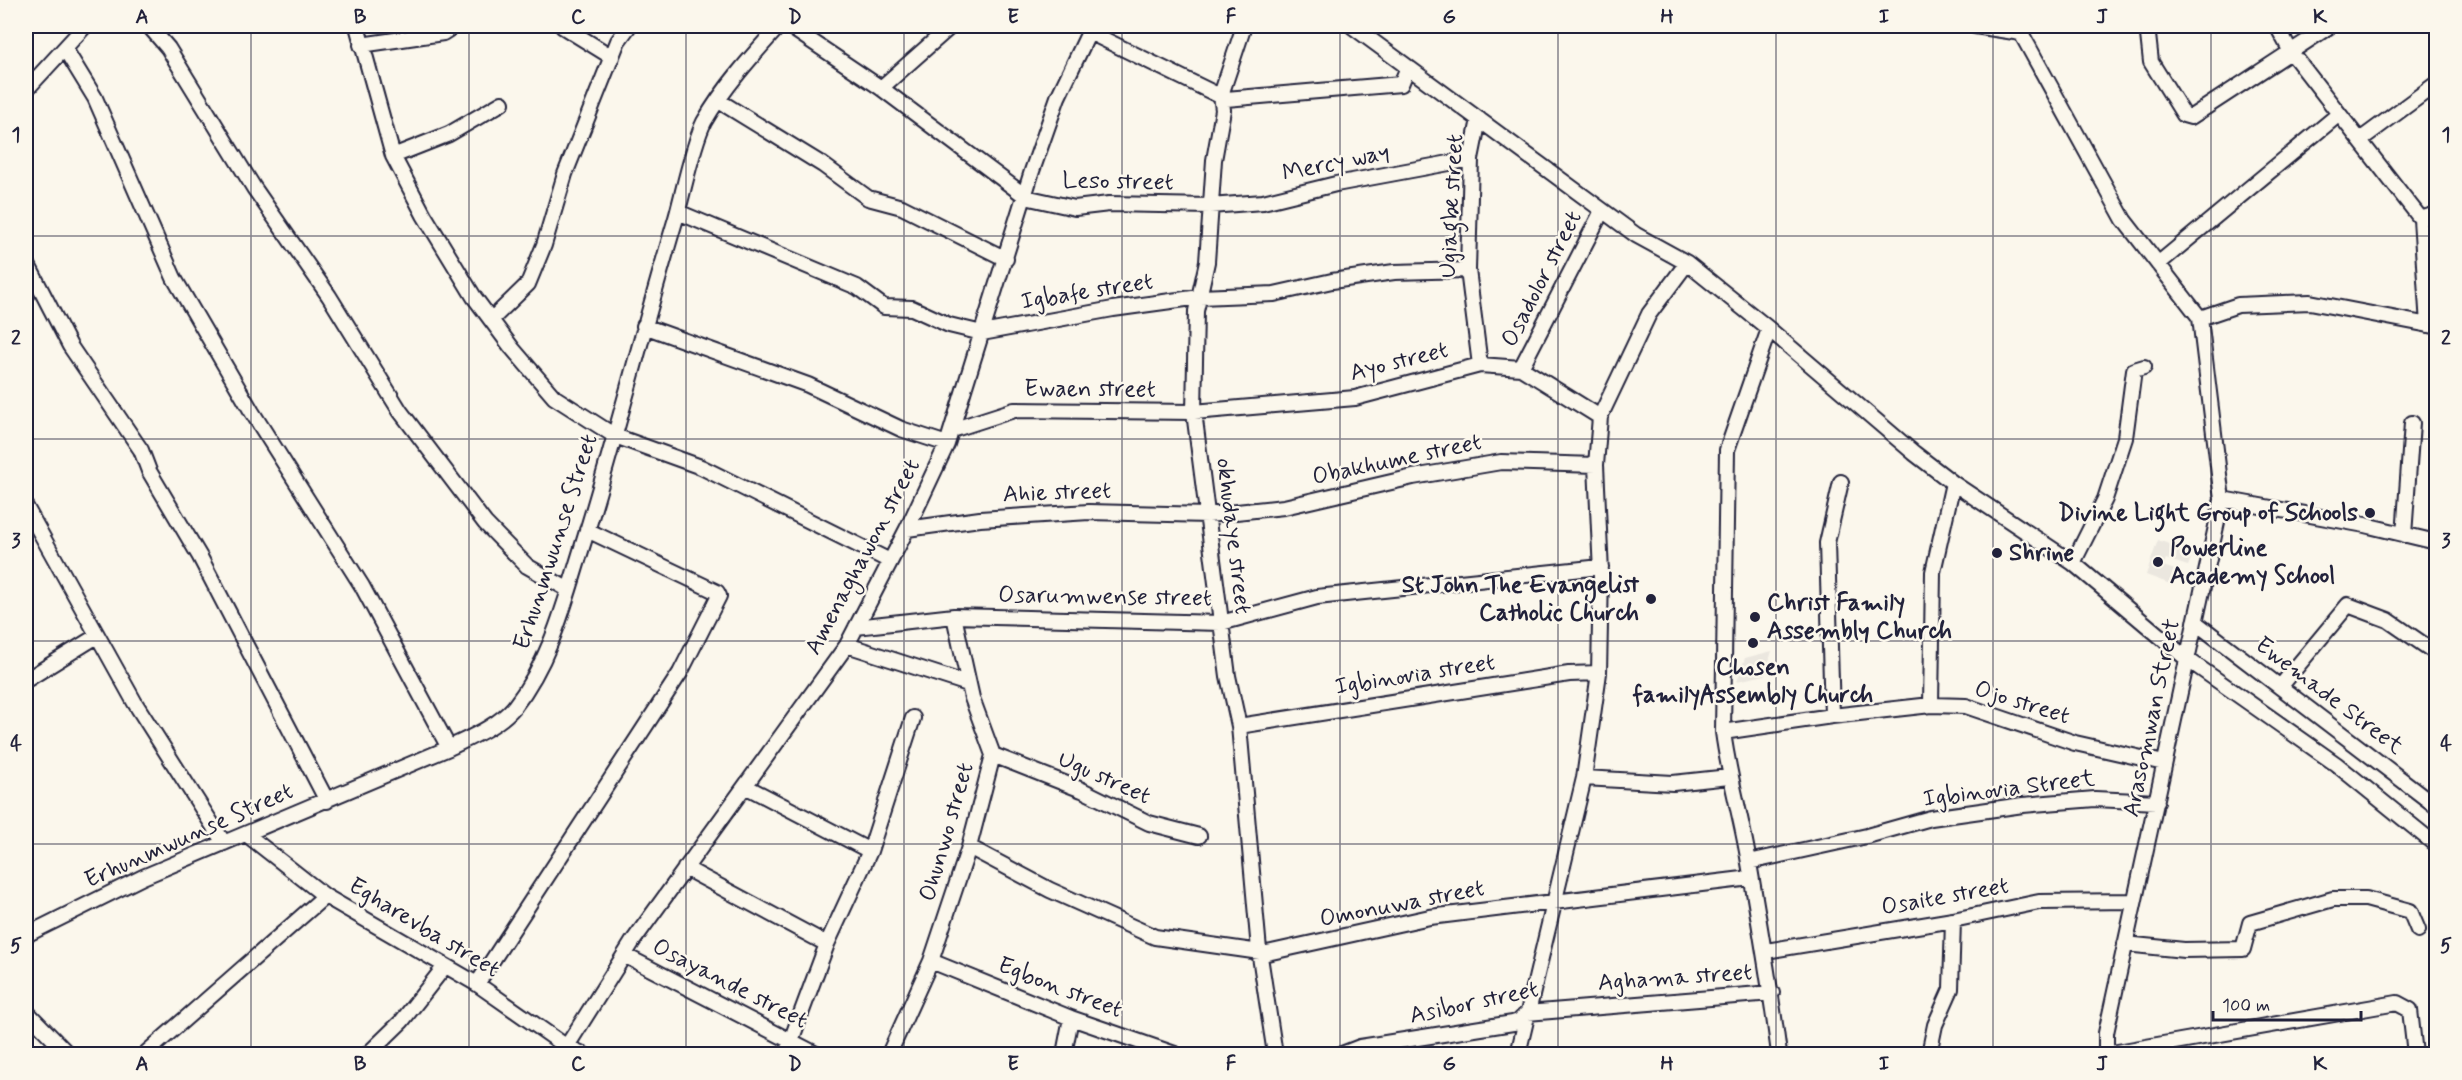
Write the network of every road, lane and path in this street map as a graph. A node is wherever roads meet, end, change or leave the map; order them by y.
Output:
1 (85, 26) edge
2 (149, 26) edge
3 (357, 26) edge
4 (454, 26) edge
5 (562, 26) edge
6 (629, 26) edge
7 (789, 26) edge
8 (951, 26) edge
9 (1244, 26) edge
10 (1352, 26) edge
11 (1975, 26) edge
12 (2146, 26) edge
13 (2277, 26) edge
14 (2330, 26) edge
15 (771, 28) edge
16 (1091, 28) edge
17 (2021, 29) edge
18 (361, 45) junction
19 (65, 49) junction
20 (2291, 52) junction
21 (612, 57) junction
22 (1408, 67) junction
23 (2436, 84) edge
24 (881, 87) junction
25 (26, 90) edge
26 (1221, 95) junction
27 (719, 101) junction
28 (502, 103) dead end
29 (2339, 114) junction
30 (1479, 119) junction
31 (2360, 140) junction
32 (393, 156) junction
33 (1471, 159) junction
34 (1025, 196) junction
35 (1210, 206) junction
36 (1602, 211) junction
37 (678, 212) junction
38 (2436, 214) edge
39 (2421, 219) junction
40 (1006, 259) junction
41 (26, 261) edge
42 (1687, 263) junction
43 (2158, 264) junction
44 (1468, 270) junction
45 (1200, 297) junction
46 (2200, 318) junction
47 (492, 319) junction
48 (644, 326) junction
49 (2432, 326) edge
50 (1769, 329) junction
51 (982, 333) junction
52 (1480, 365) junction
53 (2144, 367) dead end
54 (1521, 368) junction
55 (1194, 412) junction
56 (1600, 417) junction
57 (2412, 423) dead end
58 (952, 430) junction
59 (615, 436) junction
60 (947, 444) junction
61 (1596, 465) junction
62 (1841, 482) dead end
63 (1953, 483) junction
64 (2222, 499) junction
65 (26, 507) edge
66 (1208, 515) junction
67 (908, 529) junction
68 (587, 530) junction
69 (31, 531) edge
70 (2404, 535) junction
71 (2436, 542) edge
72 (890, 561) junction
73 (2073, 563) junction
74 (1600, 567) junction
75 (569, 590) junction
76 (954, 616) junction
77 (2195, 622) junction
78 (1221, 623) junction
79 (856, 627) junction
80 (97, 636) junction
81 (847, 645) junction
82 (2436, 653) edge
83 (2187, 659) junction
84 (1599, 673) junction
85 (26, 681) edge
86 (969, 684) junction
87 (2280, 687) junction
88 (1931, 705) junction
89 (1832, 716) junction
90 (913, 718) dead end
91 (1239, 726) junction
92 (1723, 732) junction
93 (449, 748) junction
94 (993, 755) junction
95 (2164, 763) junction
96 (1729, 777) junction
97 (1584, 778) junction
98 (745, 786) junction
99 (327, 801) junction
100 (2157, 802) junction
101 (2436, 806) edge
102 (246, 834) junction
103 (1199, 836) dead end
104 (224, 843) junction
105 (2436, 845) edge
106 (969, 847) junction
107 (870, 851) junction
108 (1749, 862) junction
109 (685, 868) junction
110 (1751, 878) junction
111 (325, 896) junction
112 (1554, 901) junction
113 (2134, 901) junction
114 (1953, 920) junction
115 (2418, 930) dead end
116 (26, 935) edge
117 (2125, 944) junction
118 (827, 945) junction
119 (1259, 950) junction
120 (1766, 951) junction
121 (624, 955) junction
122 (931, 961) junction
123 (445, 966) junction
124 (477, 984) junction
125 (1772, 993) junction
126 (1581, 1007) joint
127 (26, 1011) edge
128 (1527, 1012) junction
129 (1071, 1018) junction
130 (790, 1048) edge
131 (564, 1051) edge
132 (68, 1054) edge
133 (145, 1054) edge
134 (368, 1054) edge
135 (583, 1054) edge
136 (816, 1054) edge
137 (890, 1054) edge
138 (1064, 1054) edge
139 (1172, 1054) edge
140 (1275, 1054) edge
141 (1342, 1054) edge
142 (1518, 1054) edge
143 (1779, 1054) edge
144 (1929, 1054) edge
145 (2106, 1054) edge
146 (2415, 1054) edge

1 - 19 street
2 - 75 street
3 - 18 street
4 - 18 street
5 - 21 street
6 - 21 street
7 - 24 street
8 - 24 street
9 - 26 street, okhudaye street
10 - 22 street
11 - 17 street
12 - 20 street
13 - 20 street
14 - 20 street
15 - 27 street, Erhunmwunse Street
16 - 26 street
16 - 34 street, Amenaghawon street
17 - 43 street
18 - 32 street
19 - 25 street
19 - 93 street
20 - 29 street
21 - 47 street
22 - 26 street
22 - 30 street
23 - 31 street
24 - 34 street
26 - 35 street, okhudaye street
27 - 37 street, Erhunmwunse Street
27 - 40 street
28 - 32 street
29 - 31 street
29 - 43 street
30 - 33 street, Ugiagbe street
30 - 36 street
31 - 39 street
32 - 47 street
33 - 35 street, Mercy way
33 - 44 street, Ugiagbe street
34 - 35 street, Leso street
34 - 40 street, Amenaghawon street
35 - 45 street, okhudaye street
36 - 42 street
36 - 54 street, Osadolor street
37 - 48 street, Erhunmwunse Street
37 - 51 street
38 - 39 street
39 - 49 street
40 - 51 street, Amenaghawon street
41 - 99 street
42 - 50 street
42 - 56 street
43 - 46 street
44 - 45 street, Igbafe street
44 - 52 street, Ugiagbe street
45 - 51 street, Igbafe street
45 - 55 street, okhudaye street
46 - 49 street
46 - 64 street, Arasomwan Street
47 - 59 street
48 - 59 street, Erhunmwunse Street
48 - 60 street
50 - 63 street
50 - 92 street
51 - 58 street, Amenaghawon street
52 - 54 street, Ayo street
52 - 55 street, Ayo street
53 - 73 street
54 - 56 street, Ayo street
55 - 58 street, Ewaen street
55 - 66 street, okhudaye street
56 - 61 street
57 - 70 street
58 - 60 street, Amenaghawon street
59 - 68 street, Erhunmwunse Street
59 - 72 street
60 - 67 street, Amenaghawon street
61 - 66 street, Obakhume street
61 - 74 street
62 - 89 street
63 - 73 street
63 - 88 street
64 - 70 street
64 - 77 street, Arasomwan Street
65 - 69 street
66 - 67 street, Ahie street
66 - 78 street, okhudaye street
67 - 72 street, Amenaghawon street
68 - 75 street, Erhunmwunse Street
68 - 124 street
69 - 80 street
70 - 71 street
72 - 79 street, Amenaghawon street
73 - 83 street
74 - 78 street, Osarumwense street
74 - 84 street
75 - 93 street, Erhunmwunse Street
76 - 78 street, Osarumwense street
76 - 79 street, Osarumwense street
76 - 86 street, Ohunwo street
77 - 83 street, Arasomwan Street
77 - 87 street, Ewemade Street
78 - 91 street, okhudaye street
79 - 81 street, Amenaghawon street
80 - 85 street
80 - 104 street
81 - 86 street
81 - 98 street, Amenaghawon street
82 - 87 street
83 - 95 street, Arasomwan Street
83 - 105 street
84 - 91 street, Igbinovia street
84 - 97 street
86 - 94 street, Ohunwo street
87 - 101 street, Ewemade Street
88 - 89 street, Ojo street
88 - 95 street, Ojo street
89 - 92 street, Ojo street
90 - 107 street
91 - 119 street, okhudaye street
92 - 96 street
93 - 99 street, Erhunmwunse Street
94 - 103 street, Ugu street
94 - 106 street, Ohunwo street
95 - 100 street, Arasomwan Street
96 - 97 street
96 - 108 street
97 - 112 street
98 - 107 street
98 - 109 street, Amenaghawon street
99 - 102 street, Erhunmwunse Street
100 - 108 street, Igbinovia Street
100 - 113 street, Arasomwan Street
102 - 104 street, Erhunmwunse Street
102 - 111 street, Egharevba street
104 - 116 street, Erhunmwunse Street
106 - 119 street, Omonuwa street
106 - 122 street, Ohunwo street
107 - 118 street
108 - 110 street
109 - 118 street
109 - 121 street, Amenaghawon street
110 - 112 street, Omonuwa street
110 - 120 street
111 - 123 street, Egharevba street
111 - 133 street
112 - 119 street, Omonuwa street
112 - 128 street
113 - 114 street, Osaite street
113 - 117 street, Arasomwan Street
114 - 120 street, Osaite street
114 - 144 street
115 - 117 street
117 - 145 street, Arasomwan Street
118 - 130 street
119 - 140 street, okhudaye street
120 - 125 street
121 - 130 street, Osayande street
121 - 131 street, Amenaghawon street
122 - 129 street, Egbon street
122 - 137 street, Ohunwo street
123 - 124 street, Egharevba street
123 - 134 street
124 - 131 street, Egharevba street
125 - 126 street, Aghama street
125 - 143 street
126 - 128 street, Asibor street
127 - 132 street
128 - 141 street, Asibor street
128 - 142 street
129 - 138 street
129 - 139 street, Egbon street
130 - 136 street, Osayande street
131 - 135 street, Egharevba street
145 - 146 street

